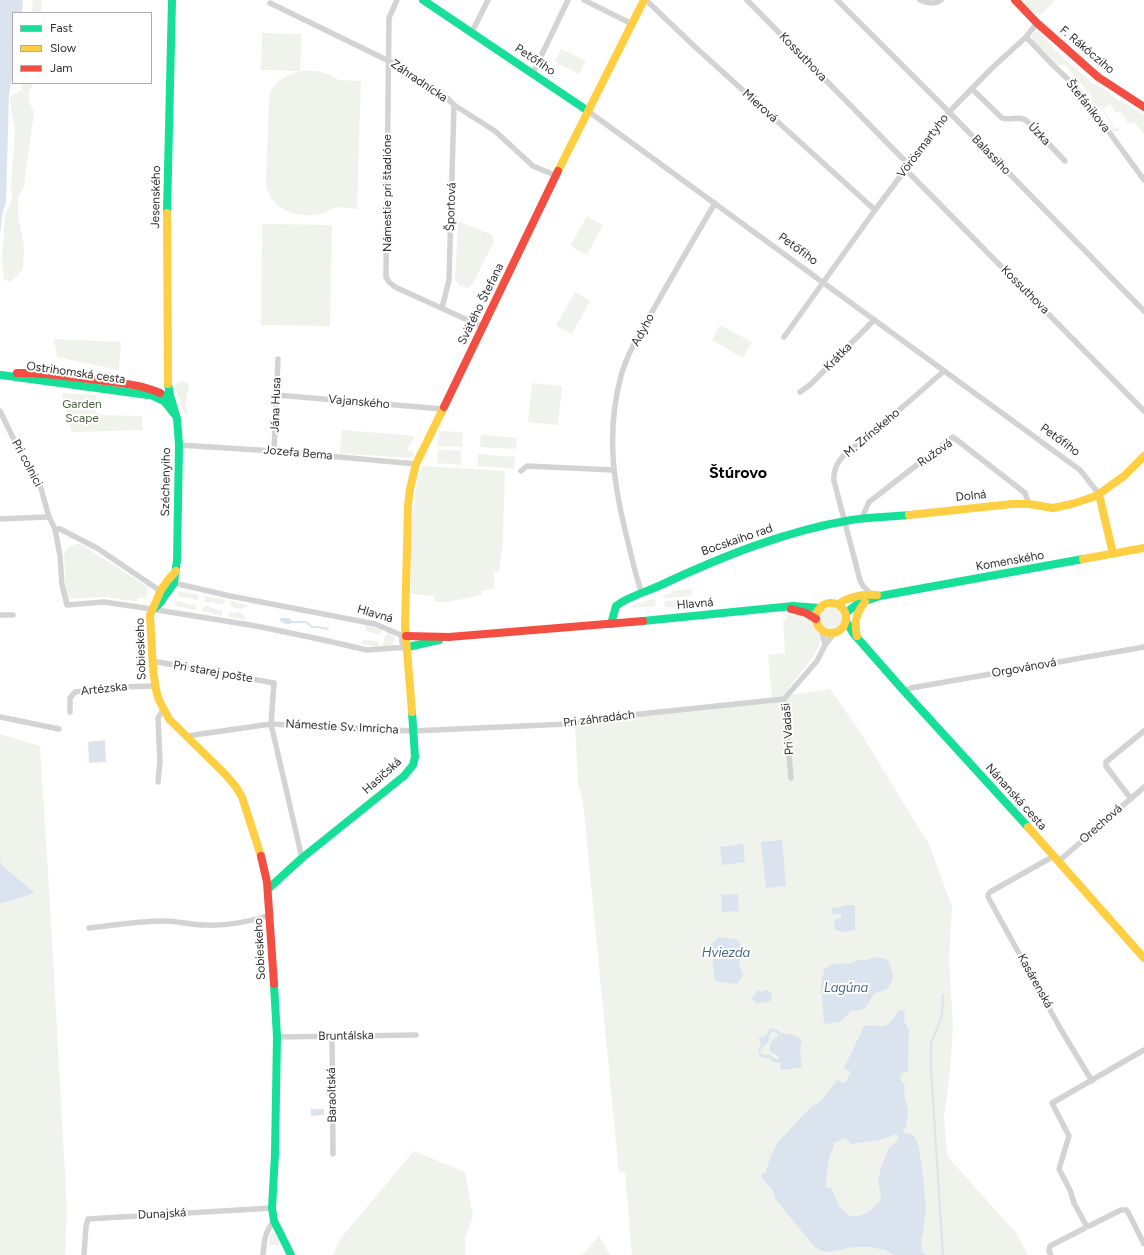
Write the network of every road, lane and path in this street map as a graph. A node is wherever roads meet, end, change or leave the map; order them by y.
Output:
1 (172, 0) edge
2 (396, 0) edge
3 (423, 0) edge
4 (488, 0) edge
5 (568, 0) edge
6 (584, 0) edge
7 (645, 0) edge
8 (747, 0) edge
9 (837, 0) edge
10 (920, 0) edge
11 (942, 0) edge
12 (1018, 1) edge
13 (270, 3) dead end
14 (632, 24) junction
15 (1037, 24) junction
16 (472, 32) junction
17 (1026, 36) junction
18 (388, 60) junction
19 (532, 73) junction
20 (972, 89) junction
21 (454, 105) junction
22 (1144, 107) edge
23 (588, 111) junction
24 (949, 112) junction
25 (1065, 161) dead end
26 (907, 168) junction
27 (557, 176) junction
28 (1144, 180) edge
29 (715, 203) junction
30 (875, 210) junction
31 (824, 282) junction
32 (442, 308) junction
33 (1144, 311) edge
34 (874, 320) junction
35 (483, 327) junction
36 (784, 337) dead end
37 (278, 359) dead end
38 (944, 371) junction
39 (168, 373) junction
40 (1, 375) edge
41 (149, 392) junction
42 (800, 392) dead end
43 (166, 395) junction
44 (276, 395) junction
45 (442, 409) junction
46 (0, 411) edge
47 (1144, 411) edge
48 (176, 416) junction
49 (179, 445) junction
50 (274, 451) junction
51 (1144, 456) edge
52 (416, 464) junction
53 (521, 470) dead end
54 (613, 470) junction
55 (1099, 494) junction
56 (1029, 504) junction
57 (48, 517) junction
58 (0, 519) edge
59 (861, 520) junction
60 (844, 521) junction
61 (55, 529) junction
62 (1144, 548) edge
63 (1112, 554) junction
64 (176, 571) junction
65 (860, 580) junction
66 (174, 583) junction
67 (159, 590) dead end
68 (642, 593) junction
69 (853, 596) junction
70 (868, 598) junction
71 (838, 604) junction
72 (782, 608) junction
73 (820, 608) junction
74 (152, 610) junction
75 (0, 615) edge
76 (13, 615) dead end
77 (846, 617) junction
78 (816, 619) junction
79 (611, 624) junction
80 (822, 630) junction
81 (836, 632) junction
82 (404, 635) junction
83 (449, 637) junction
84 (857, 638) junction
85 (825, 645) junction
86 (1144, 647) edge
87 (405, 648) junction
88 (869, 652) junction
89 (152, 661) junction
90 (154, 686) junction
91 (904, 691) junction
92 (784, 699) junction
93 (163, 710) junction
94 (70, 712) dead end
95 (0, 717) edge
96 (271, 724) junction
97 (59, 729) dead end
98 (413, 731) junction
99 (1144, 731) edge
100 (187, 736) junction
101 (791, 778) dead end
102 (158, 782) dead end
103 (1144, 788) edge
104 (1131, 799) junction
105 (302, 858) junction
106 (1056, 858) junction
107 (268, 889) junction
108 (270, 916) junction
109 (89, 928) dead end
110 (1144, 958) edge
111 (416, 1035) dead end
112 (332, 1036) junction
113 (277, 1037) junction
114 (1144, 1050) edge
115 (1092, 1081) junction
116 (333, 1154) dead end
117 (272, 1208) junction
118 (274, 1221) junction
119 (1086, 1225) junction
120 (1144, 1244) edge
121 (84, 1255) edge
122 (263, 1255) edge
123 (291, 1255) edge
124 (1051, 1255) edge

1 - 39 street, Jesenského
2 - 18 street, Námestie pri štadióne
3 - 16 street, Petőfiho
4 - 16 street
5 - 19 street
6 - 14 street
7 - 14 street, Svätého Štefana
7 - 30 street, Mierová
8 - 26 street, Kossuthova
9 - 24 street, Balassiho
10 - 11 street
12 - 15 street, F. Rákócziho
13 - 18 street, Záhradnícka
14 - 23 street, Svätého Štefana
15 - 17 street, Vörösmartyho
15 - 22 street, F. Rákócziho
16 - 19 street, Petőfiho
17 - 20 street, Vörösmartyho
17 - 28 street, Štefánikova
18 - 21 street, Záhradnícka
18 - 32 street, Námestie pri štadióne
19 - 23 street, Petőfiho
20 - 24 street, Vörösmartyho
20 - 25 street, Úzka
21 - 27 street, Záhradnícka
21 - 32 street, Športová
23 - 27 street, Svätého Štefana
23 - 29 street, Petőfiho
24 - 26 street, Vörösmartyho
24 - 33 street, Balassiho
26 - 30 street, Vörösmartyho
26 - 47 street, Kossuthova
27 - 35 street, Svätého Štefana
29 - 31 street, Petőfiho
29 - 54 street, Adyho
30 - 31 street, Vörösmartyho
31 - 34 street, Petőfiho
31 - 36 street, Vörösmartyho
32 - 35 street, Námestie pri štadióne
34 - 38 street, Petőfiho
34 - 42 street, Krátka
35 - 45 street, Svätého Štefana
37 - 44 street, Jána Husa
38 - 55 street, Petőfiho
38 - 60 street, M. Zrínskeho
39 - 41 street
39 - 43 street, Jesenského
40 - 41 street, Ostrihomská cesta
41 - 43 street
41 - 48 street
43 - 48 street, Széchenyiho
44 - 45 street, Vajanského
44 - 50 street, Jána Husa
45 - 52 street, Svätého Štefana
46 - 57 street, Pri colnici
48 - 49 street, Széchenyiho
49 - 50 street, Jozefa Bema
49 - 64 street, Széchenyiho
50 - 52 street, Jozefa Bema
51 - 55 street, Dolná
52 - 82 street, Svätého Štefana
53 - 54 street
54 - 68 street, Adyho
55 - 56 street, Dolná
55 - 63 street, Petőfiho
56 - 59 street, Dolná
56 - 59 street, Ružová
57 - 58 street
57 - 61 street, Pri colnici
59 - 60 street, Dolná
60 - 65 street, M. Zrínskeho
60 - 68 street, Bocskaiho rad
61 - 67 street
61 - 74 street, Hlavná
62 - 63 street, Komenského
63 - 70 street, Komenského
64 - 66 street, Sobieskeho
64 - 74 street, Sobieskeho
65 - 69 street
65 - 70 street
66 - 74 street, Sobieskeho
66 - 82 street, Hlavná
68 - 79 street
69 - 70 street
69 - 71 street
70 - 77 street
70 - 84 street
71 - 73 street
71 - 77 street
72 - 73 street, Hlavná
72 - 78 street, Hlavná
72 - 79 street, Hlavná
73 - 78 street
74 - 87 street, Hlavná
74 - 89 street, Sobieskeho
75 - 76 street
77 - 81 street
77 - 84 street
78 - 80 street
79 - 83 street, Hlavná
80 - 81 street
80 - 85 street
81 - 85 street, Pri Vadaši
81 - 88 street
82 - 83 street, Hlavná
82 - 87 street, Hasičská
83 - 87 street, Hlavná
84 - 88 street
85 - 92 street, Pri Vadaši
86 - 91 street, Orgovánová
87 - 98 street, Hasičská
88 - 91 street, Nánanská cesta
89 - 90 street, Sobieskeho
89 - 96 street, Pri starej pošte
90 - 93 street, Sobieskeho
90 - 94 street, Artézska
91 - 106 street, Nánanská cesta
92 - 98 street, Pri záhradách
92 - 101 street, Pri Vadaši
93 - 100 street, Sobieskeho
93 - 102 street
95 - 97 street
96 - 98 street, Námestie Sv. Imricha
96 - 100 street, Námestie Sv. Imricha
96 - 105 street, Námestie Sv. Imricha
98 - 105 street, Hasičská
99 - 104 street
100 - 107 street, Sobieskeho
103 - 104 street, Orechová
104 - 106 street, Orechová
105 - 107 street, Hasičská
106 - 110 street, Nánanská cesta
106 - 115 street, Kasárenská
107 - 108 street, Sobieskeho
108 - 109 street
108 - 113 street, Sobieskeho
111 - 112 street, Bruntálska
112 - 113 street, Bruntálska
112 - 116 street, Baraoltská
113 - 117 street, Sobieskeho
114 - 115 street
115 - 119 street
117 - 118 street, Sobieskeho
117 - 121 street, Dunajská
118 - 122 street
118 - 123 street, Sobieskeho
119 - 120 street
119 - 124 street

